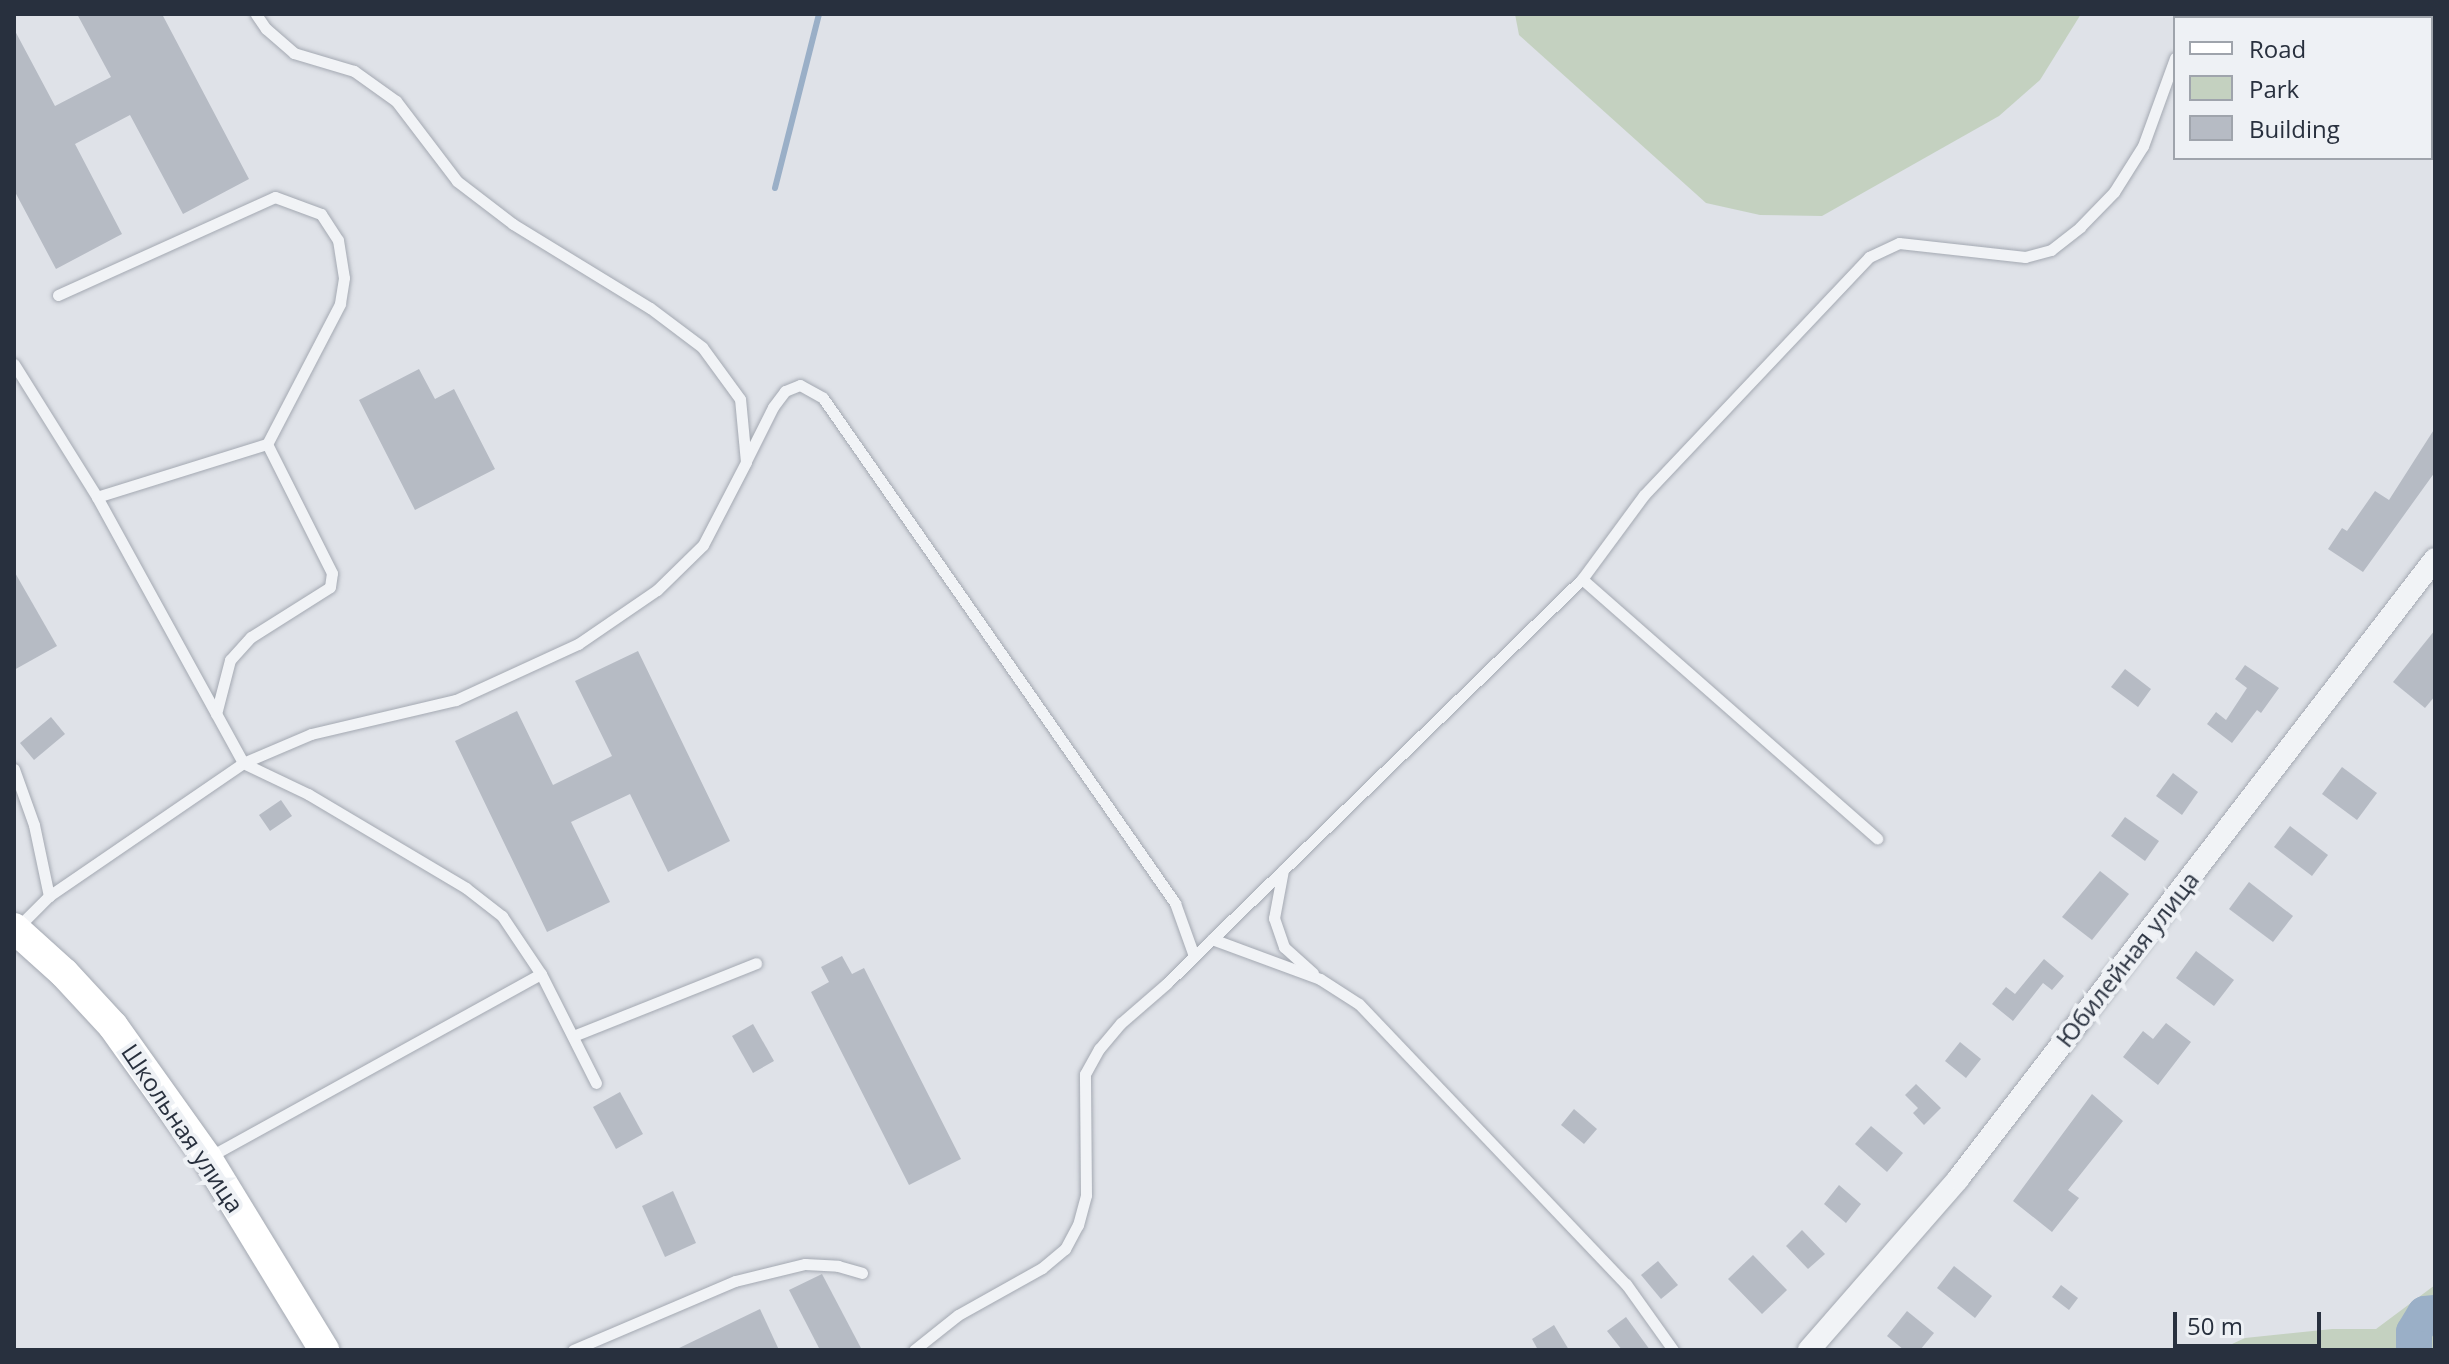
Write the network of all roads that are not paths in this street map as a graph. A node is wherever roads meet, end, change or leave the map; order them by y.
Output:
1 (256, 14) edge
2 (2173, 64) edge
3 (58, 295) dead end
4 (14, 364) edge
5 (267, 444) junction
6 (746, 462) junction
7 (97, 497) junction
8 (2435, 559) edge
9 (1582, 579) junction
10 (216, 714) junction
11 (243, 763) junction
12 (14, 769) edge
13 (1877, 838) dead end
14 (1283, 870) junction
15 (49, 896) junction
16 (15, 928) edge
17 (1212, 939) junction
18 (1194, 956) junction
19 (756, 963) dead end
20 (541, 974) junction
21 (1320, 979) junction
22 (573, 1036) junction
23 (596, 1083) dead end
24 (207, 1158) junction
25 (862, 1273) dead end
26 (324, 1350) edge
27 (573, 1350) edge
28 (914, 1350) edge
29 (1673, 1350) edge
30 (1809, 1350) edge

1 - 6 lane
2 - 9 lane
3 - 5 lane
4 - 7 lane
5 - 7 lane
5 - 10 lane
6 - 11 lane
6 - 18 lane
7 - 10 lane
8 - 30 street, Юбилейная улица
9 - 13 lane
9 - 14 lane
10 - 11 lane
11 - 15 lane
11 - 20 lane
12 - 15 lane
14 - 17 lane
14 - 21 lane
15 - 16 lane
16 - 24 street, Школьная улица
17 - 18 lane
17 - 21 lane
18 - 28 lane
19 - 22 lane
20 - 22 lane
20 - 24 lane
21 - 29 lane
22 - 23 lane
24 - 26 street, Школьная улица
25 - 27 lane

